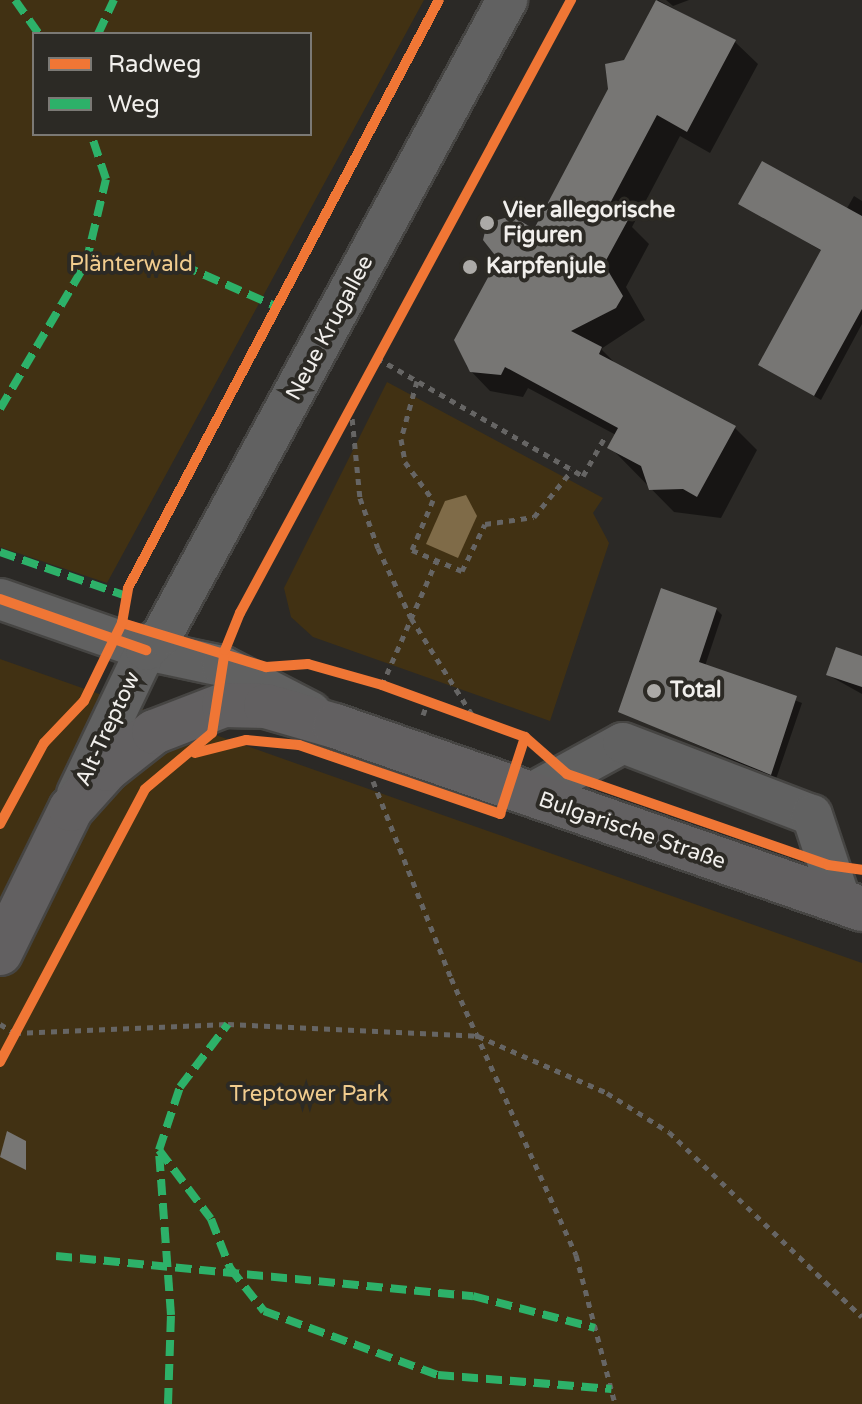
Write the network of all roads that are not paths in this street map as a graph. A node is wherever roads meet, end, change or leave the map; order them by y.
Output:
1 (507, 0) edge
2 (0, 599) edge
3 (146, 650) junction
4 (335, 726) junction
5 (528, 795) junction
6 (71, 809) junction
7 (852, 906) edge
8 (0, 953) edge

1 - 3 street, Neue Krugallee
2 - 3 street, Bulgarische Straße
3 - 4 street, Bulgarische Straße
3 - 6 street, Alt-Treptow
4 - 5 main road, Bulgarische Straße
4 - 6 main road, Alt-Treptow
5 - 7 main road, Bulgarische Straße
5 - 7 street
6 - 8 main road, Alt-Treptow

